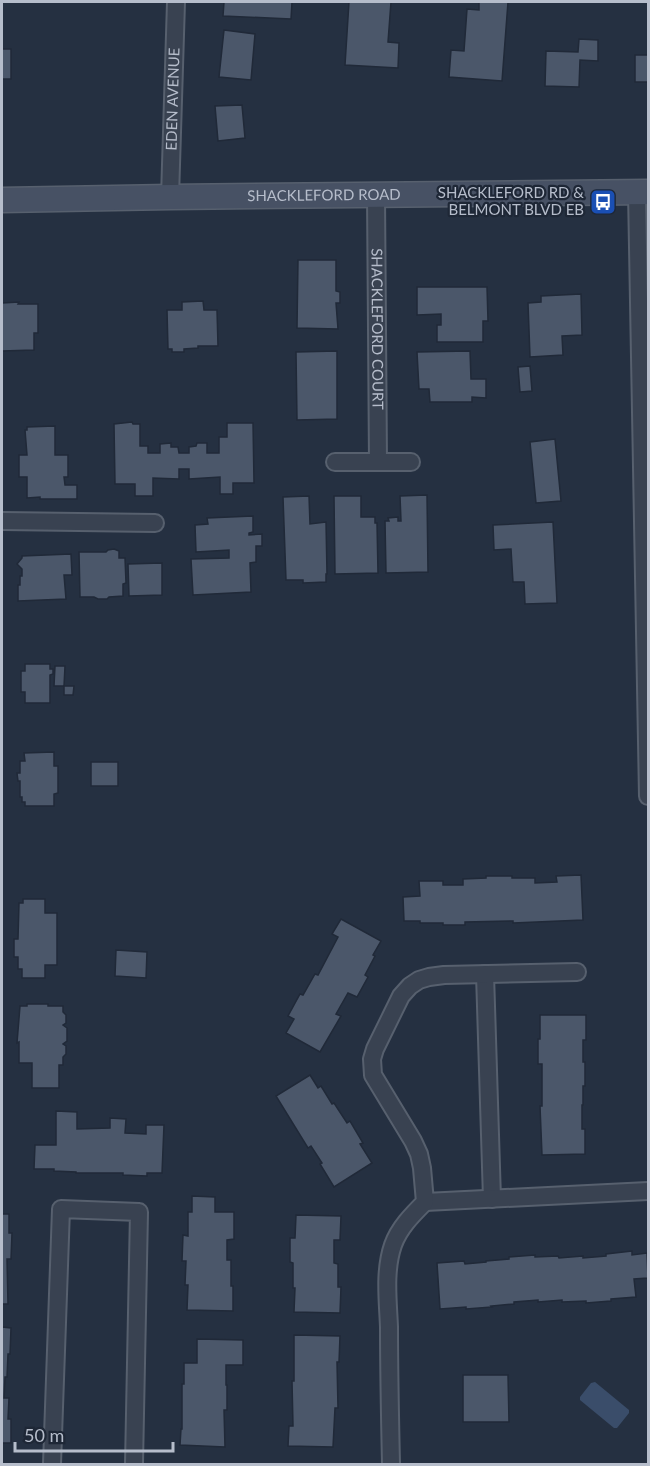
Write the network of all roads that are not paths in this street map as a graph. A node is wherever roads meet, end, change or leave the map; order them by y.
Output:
1 (176, 2) edge
2 (643, 192) edge
3 (376, 195) junction
4 (170, 197) junction
5 (2, 200) edge
6 (335, 462) dead end
7 (378, 462) junction
8 (411, 462) dead end
9 (2, 522) edge
10 (155, 523) dead end
11 (648, 796) edge
12 (577, 972) dead end
13 (485, 974) junction
14 (648, 1191) edge
15 (492, 1198) junction
16 (425, 1202) junction
17 (52, 1464) edge
18 (134, 1464) edge
19 (391, 1464) edge

1 - 4 street, EDEN AVENUE
2 - 3 street, SHACKLEFORD ROAD
2 - 11 street
3 - 4 street, SHACKLEFORD ROAD
3 - 7 street, SHACKLEFORD COURT
4 - 5 street, SHACKLEFORD ROAD
6 - 7 street
7 - 8 street
9 - 10 street
12 - 13 street
13 - 15 street
13 - 16 street
14 - 15 street
15 - 16 street
16 - 19 street
17 - 18 street

